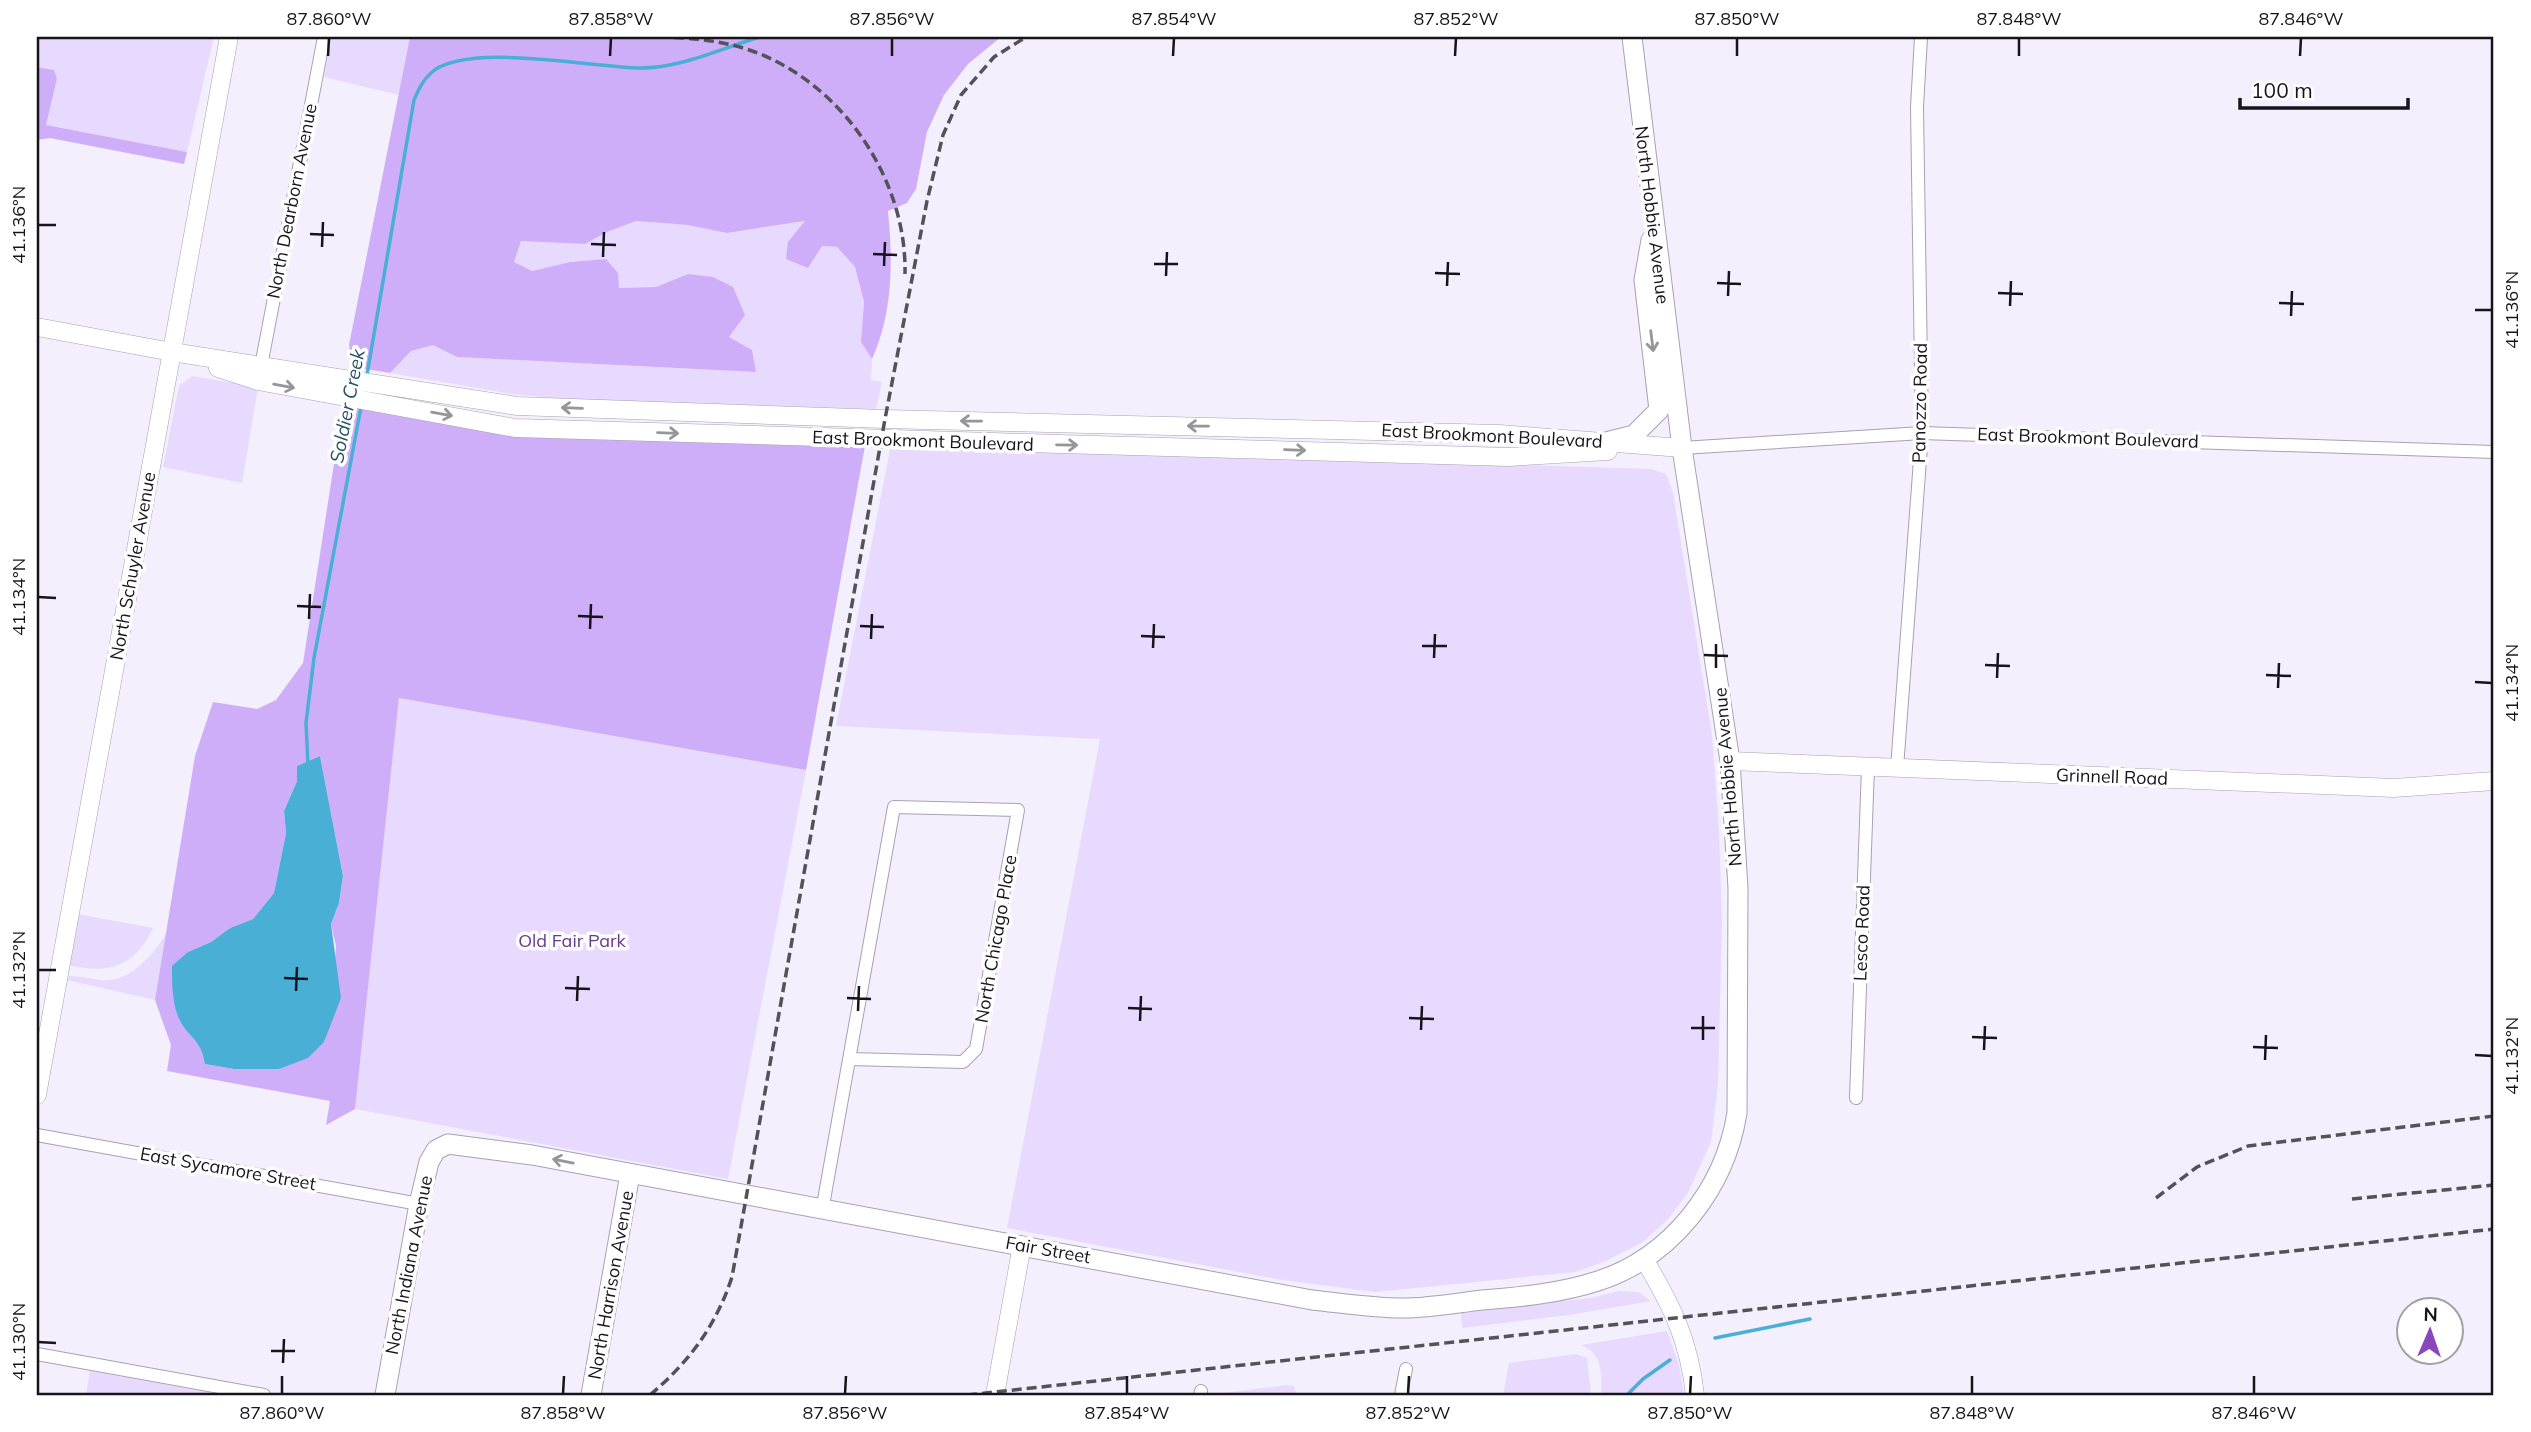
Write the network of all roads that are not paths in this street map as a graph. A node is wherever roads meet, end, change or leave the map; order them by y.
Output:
1 (229, 37) edge
2 (324, 37) edge
3 (1632, 37) edge
4 (1921, 37) edge
5 (1654, 225) junction
6 (37, 327) edge
7 (172, 352) junction
8 (261, 366) junction
9 (349, 388) junction
10 (1922, 433) junction
11 (1606, 442) junction
12 (1682, 447) junction
13 (2494, 452) edge
14 (1730, 761) junction
15 (1868, 767) junction
16 (1897, 768) junction
17 (2494, 780) edge
18 (850, 1059) junction
19 (37, 1095) edge
20 (1856, 1098) dead end
21 (37, 1135) edge
22 (448, 1144) joint
23 (631, 1174) junction
24 (419, 1204) junction
25 (822, 1211) junction
26 (1022, 1245) junction
27 (1644, 1259) junction
28 (37, 1354) edge
29 (1406, 1368) dead end
30 (264, 1395) edge
31 (385, 1395) edge
32 (591, 1395) edge
33 (995, 1395) edge
34 (1401, 1395) edge
35 (1695, 1395) edge

1 - 7 main road, North Schuyler Avenue
2 - 8 street, North Dearborn Avenue
3 - 5 main road, North Hobbie Avenue
4 - 10 street, Panozzo Road
5 -> 11 main road
5 - 12 main road, North Hobbie Avenue
6 - 7 main road, East Brookmont Boulevard
7 - 8 main road, East Brookmont Boulevard
7 -> 9 main road, East Brookmont Boulevard
7 - 19 main road, North Schuyler Avenue
8 - 9 main road, East Brookmont Boulevard
11 -> 9 main road, East Brookmont Boulevard
9 -> 12 main road, East Brookmont Boulevard
10 - 12 street, East Brookmont Boulevard
10 - 13 street, East Brookmont Boulevard
10 - 16 street, Panozzo Road
11 - 12 main road, East Brookmont Boulevard
12 - 14 main road, North Hobbie Avenue
14 - 15 main road, Grinnell Road
14 - 27 main road, North Hobbie Avenue
15 - 16 main road, Grinnell Road
15 - 20 street, Lesco Road
16 - 17 main road, Grinnell Road
18 - 18 street, North Chicago Place
18 - 25 street
21 - 24 street, East Sycamore Street
23 -> 22 main road, Fair Street
22 - 24 main road, North Indiana Avenue
23 - 25 main road, Fair Street
23 - 32 main road, North Harrison Avenue
24 - 31 main road, North Indiana Avenue
25 - 26 main road, Fair Street
26 - 27 main road, Fair Street
26 - 33 main road
27 - 35 main road
28 - 30 street
29 - 34 street

